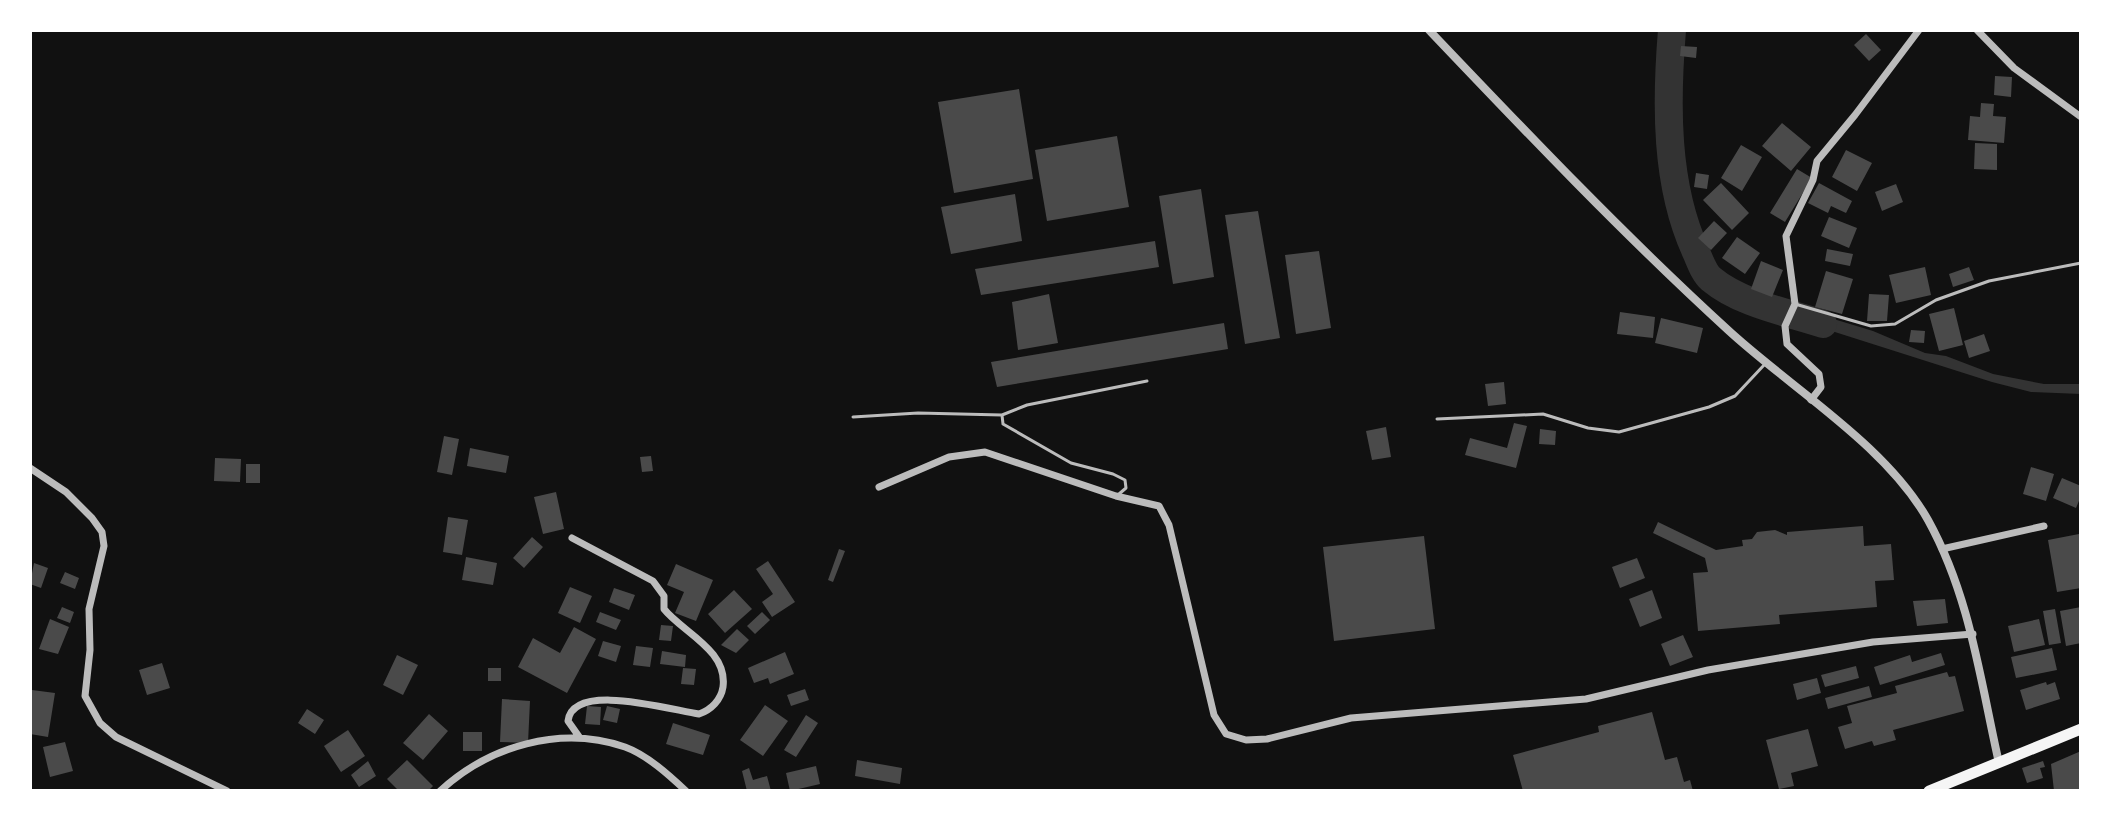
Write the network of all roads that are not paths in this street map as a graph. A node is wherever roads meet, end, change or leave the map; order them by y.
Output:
1 (1429, 30) edge
2 (1919, 30) edge
3 (1977, 30) edge
4 (2081, 117) edge
5 (2081, 263) edge
6 (1794, 306) junction
7 (1765, 364) junction
8 (1147, 381) dead end
9 (1811, 400) junction
10 (1002, 415) junction
11 (853, 417) dead end
12 (1437, 419) dead end
13 (30, 468) edge
14 (879, 487) dead end
15 (1116, 496) junction
16 (2044, 526) dead end
17 (572, 538) dead end
18 (1942, 549) junction
19 (1973, 634) junction
20 (2081, 729) edge
21 (580, 738) junction
22 (1999, 763) junction
23 (227, 791) edge
24 (440, 791) edge
25 (686, 791) edge
26 (1929, 791) edge

1 - 7 street
2 - 6 street
3 - 4 street
5 - 6 lane
6 - 9 street
7 - 9 street
7 - 12 lane
8 - 10 lane
9 - 18 street
10 - 11 lane
10 - 15 lane
13 - 23 street
14 - 15 street
15 - 19 street
16 - 18 street
17 - 21 street
18 - 19 street
19 - 22 street
20 - 22 highway
21 - 24 street
21 - 25 street
22 - 26 highway

